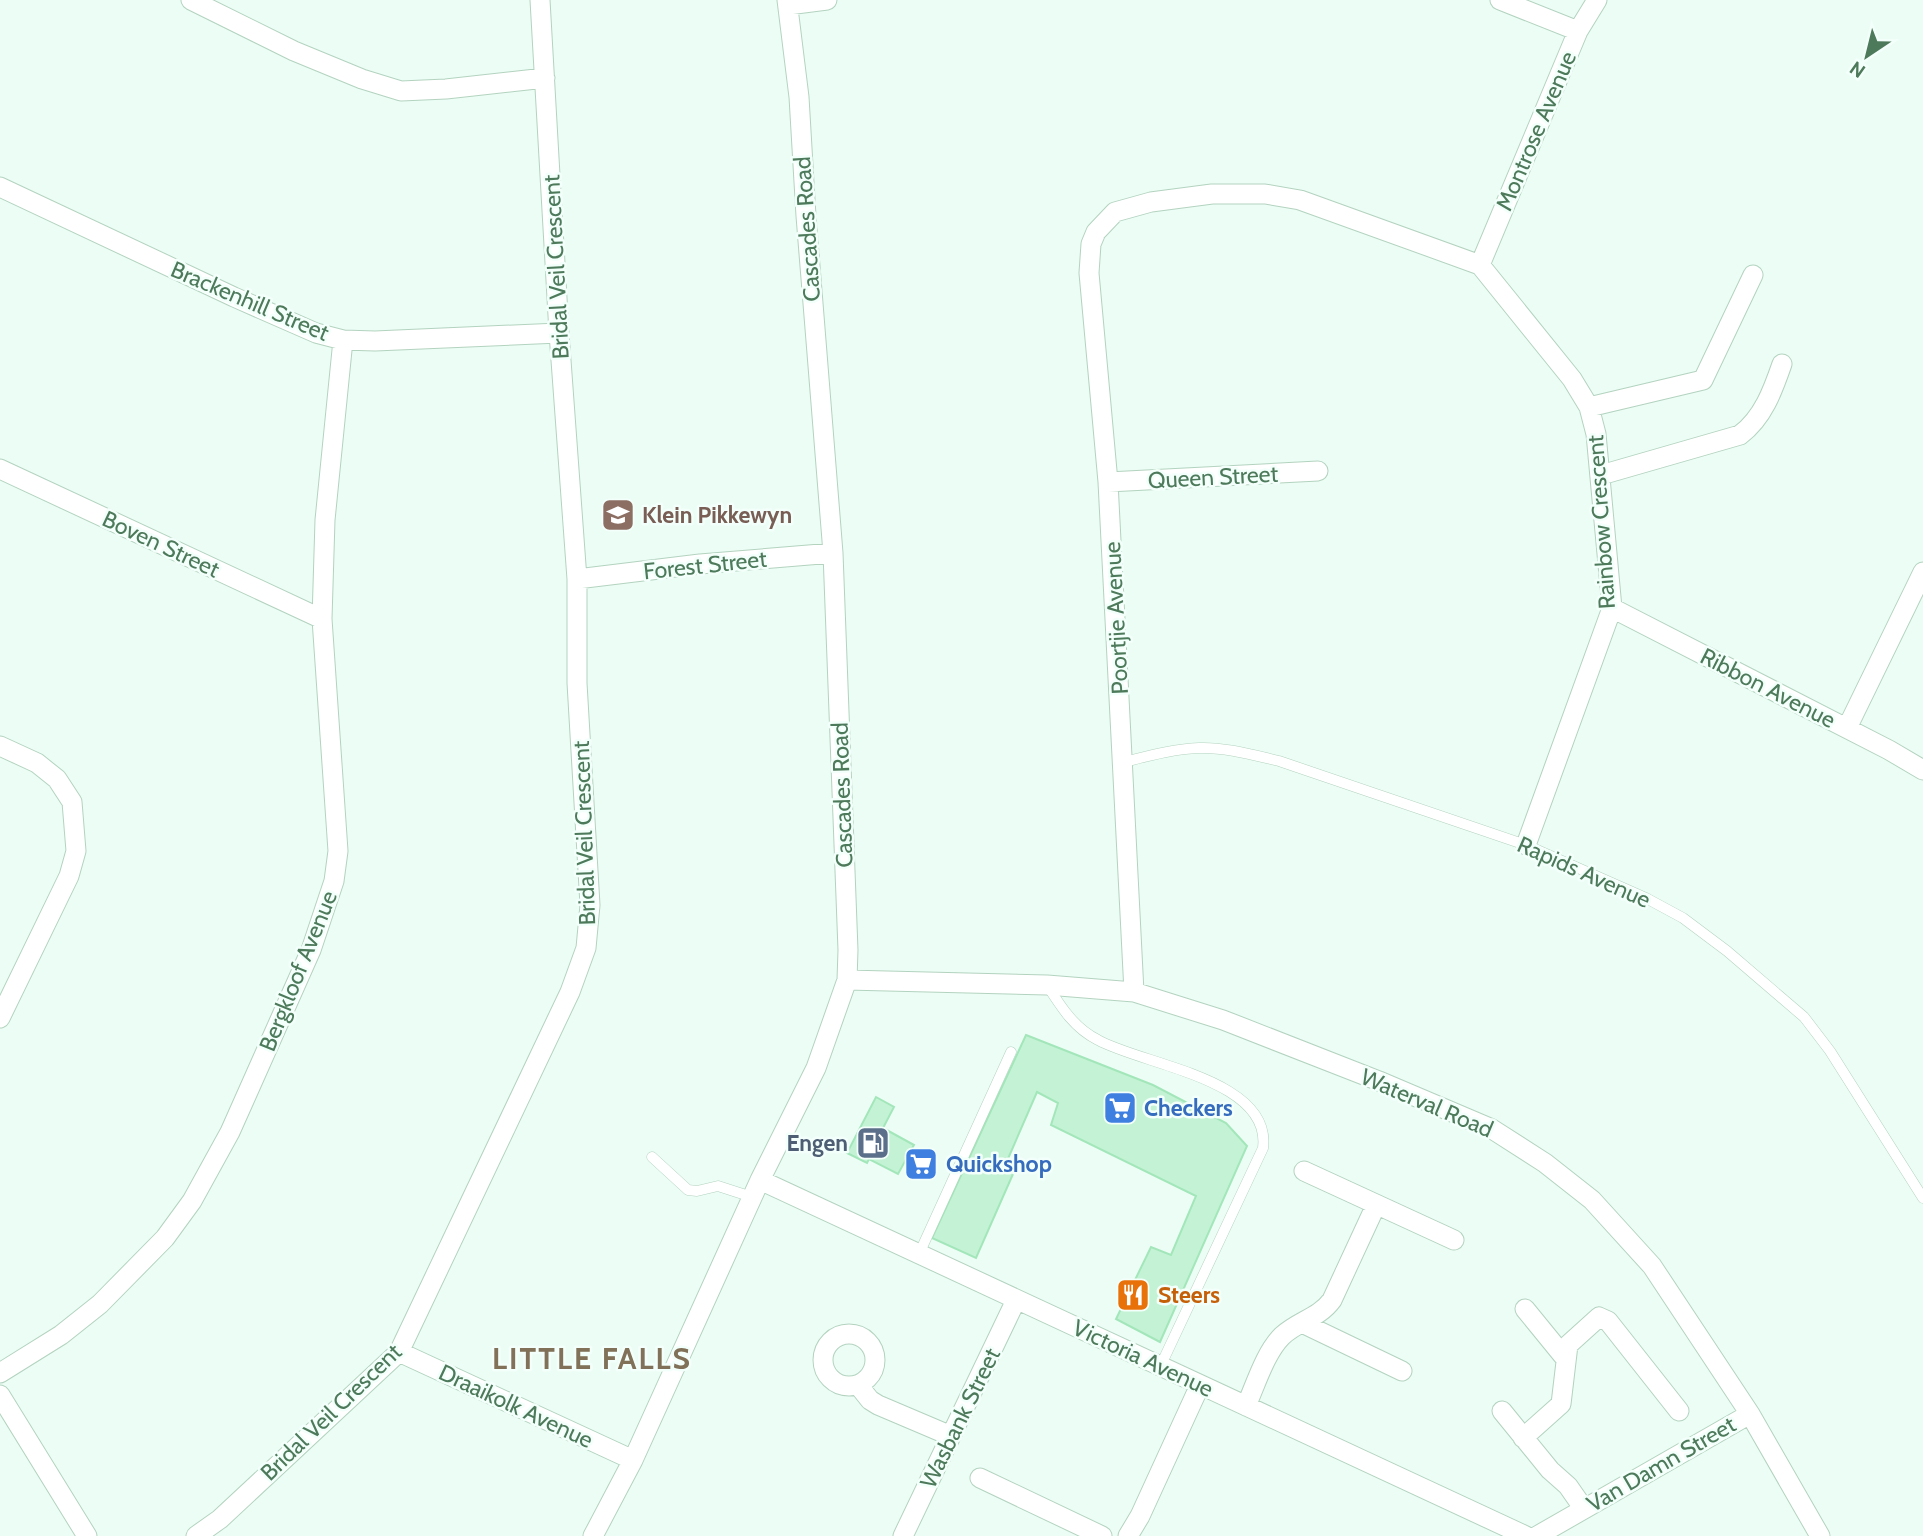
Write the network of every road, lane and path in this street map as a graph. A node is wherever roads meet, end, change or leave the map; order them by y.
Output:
1 (191, 0) edge
2 (540, 0) edge
3 (827, 0) edge
4 (1500, 0) edge
5 (1597, 0) edge
6 (788, 2) edge
7 (1578, 31) junction
8 (545, 78) junction
9 (0, 187) edge
10 (1480, 265) junction
11 (1753, 275) dead end
12 (559, 333) junction
13 (343, 340) junction
14 (1782, 364) dead end
15 (1589, 407) junction
16 (0, 469) edge
17 (1318, 471) dead end
18 (1601, 475) junction
19 (1108, 482) junction
20 (833, 553) junction
21 (1923, 572) edge
22 (577, 579) junction
23 (1612, 608) junction
24 (322, 620) junction
25 (1847, 728) junction
26 (0, 746) edge
27 (1124, 762) junction
28 (1923, 770) edge
29 (1526, 845) junction
30 (848, 980) junction
31 (1047, 985) junction
32 (1134, 992) junction
33 (0, 1017) edge
34 (1011, 1052) dead end
35 (652, 1157) dead end
36 (1304, 1171) dead end
37 (756, 1188) junction
38 (1923, 1198) edge
39 (1376, 1205) junction
40 (1454, 1240) dead end
41 (919, 1254) junction
42 (1016, 1300) junction
43 (1525, 1309) dead end
44 (1301, 1324) junction
45 (398, 1352) junction
46 (1565, 1357) junction
47 (1160, 1367) junction
48 (1402, 1371) dead end
49 (0, 1373) edge
50 (858, 1385) dead end
51 (1200, 1385) junction
52 (0, 1395) edge
53 (1246, 1406) junction
54 (1679, 1410) dead end
55 (1502, 1411) dead end
56 (1750, 1414) junction
57 (951, 1436) junction
58 (1523, 1438) junction
59 (633, 1460) junction
60 (980, 1478) dead end
61 (1584, 1509) junction
62 (87, 1536) edge
63 (196, 1536) edge
64 (593, 1536) edge
65 (903, 1536) edge
66 (1102, 1536) edge
67 (1128, 1536) edge
68 (1526, 1536) edge
69 (1537, 1536) edge
70 (1820, 1536) edge

1 - 8 street
2 - 8 street, Bridal Veil Crescent
3 - 6 street
4 - 7 street
5 - 7 street, Montrose Avenue
6 - 20 street, Cascades Road
7 - 10 street, Montrose Avenue
8 - 12 street, Bridal Veil Crescent
9 - 13 street, Brackenhill Street
10 - 15 street, Rainbow Crescent
10 - 19 street, Poortjie Avenue
11 - 15 street
12 - 13 street, Brackenhill Street
12 - 22 street, Bridal Veil Crescent
13 - 24 street, Bergkloof Avenue
14 - 18 street
15 - 18 street, Rainbow Crescent
16 - 24 street, Boven Street
17 - 19 street, Queen Street
18 - 23 street, Rainbow Crescent
19 - 27 street, Poortjie Avenue
20 - 22 street, Forest Street
20 - 30 street, Cascades Road
21 - 25 street
22 - 45 street, Bridal Veil Crescent
23 - 25 street, Ribbon Avenue
23 - 29 street, Rainbow Crescent
24 - 49 street, Bergkloof Avenue
25 - 28 street, Ribbon Avenue
26 - 33 street
27 - 29 lane, Rapids Avenue
27 - 32 street, Poortjie Avenue
29 - 38 lane, Rapids Avenue
30 - 31 street, Waterval Road
30 - 37 street, Cascades Road
31 - 32 street, Waterval Road
31 - 47 lane
32 - 56 street, Waterval Road
34 - 41 lane
35 - 37 lane
36 - 39 street
37 - 41 street, Victoria Avenue
37 - 59 street, Cascades Road
39 - 40 street
39 - 44 street
41 - 42 street, Victoria Avenue
42 - 47 street, Victoria Avenue
42 - 57 street, Wasbank Street
43 - 46 street
44 - 48 street
44 - 53 street
45 - 59 street, Draaikolk Avenue
45 - 63 street, Bridal Veil Crescent
46 - 54 street
46 - 58 street
47 - 51 street, Victoria Avenue
50 - 57 street
51 - 53 street, Victoria Avenue
51 - 67 street
52 - 62 street
53 - 68 street, Victoria Avenue
55 - 58 street
56 - 61 street, Van Damn Street
56 - 70 street, Waterval Road
57 - 65 street, Wasbank Street
58 - 61 street
59 - 64 street, Cascades Road
60 - 66 street
61 - 69 street, Van Damn Street

